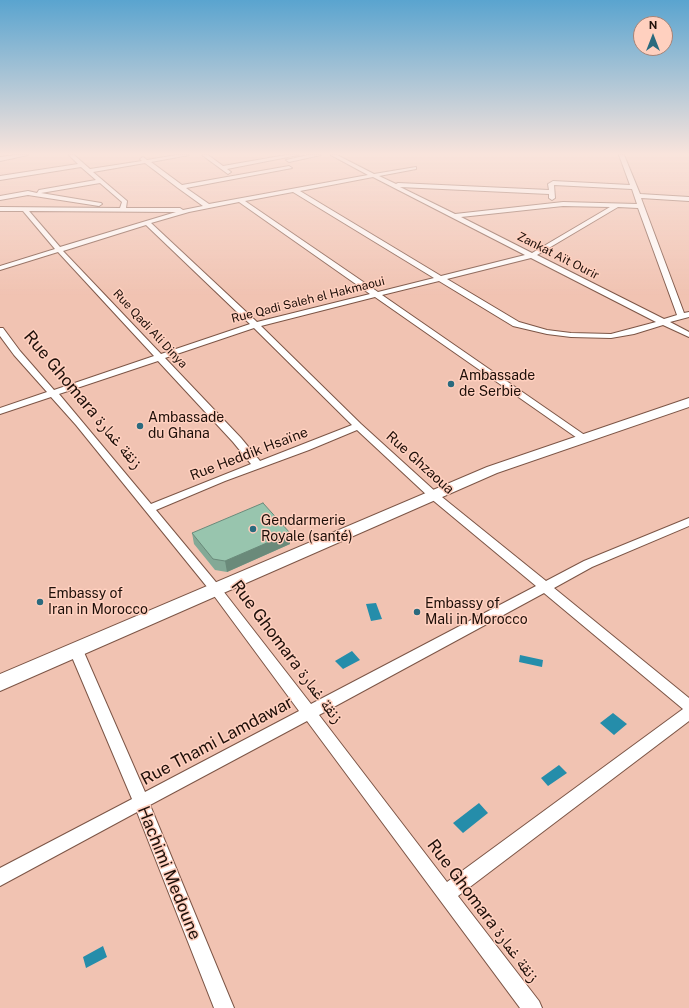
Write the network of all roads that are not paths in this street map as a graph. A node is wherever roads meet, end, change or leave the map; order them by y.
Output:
1 (81, 202) edge
2 (125, 202) edge
3 (201, 202) edge
4 (229, 202) edge
5 (243, 202) edge
6 (314, 202) edge
7 (428, 202) edge
8 (639, 202) edge
9 (553, 205) joint
10 (618, 205) junction
11 (207, 206) junction
12 (640, 206) junction
13 (0, 208) edge
14 (126, 209) junction
15 (25, 210) junction
16 (188, 210) junction
17 (455, 216) junction
18 (148, 224) junction
19 (59, 250) junction
20 (533, 255) junction
21 (0, 268) edge
22 (441, 278) junction
23 (377, 294) junction
24 (686, 316) edge
25 (665, 322) junction
26 (256, 325) junction
27 (0, 330) edge
28 (689, 335) edge
29 (159, 357) junction
30 (52, 393) junction
31 (689, 402) edge
32 (0, 411) edge
33 (358, 426) junction
34 (583, 438) junction
35 (258, 466) junction
36 (433, 495) junction
37 (149, 509) junction
38 (689, 522) edge
39 (546, 588) junction
40 (216, 590) junction
41 (76, 650) junction
42 (0, 683) edge
43 (689, 706) edge
44 (309, 713) junction
45 (689, 713) edge
46 (140, 802) junction
47 (0, 877) edge
48 (446, 893) junction
49 (224, 1008) edge
50 (532, 1008) edge

1 - 14 street
2 - 14 street
3 - 11 street
4 - 11 street
5 - 23 street
6 - 22 street
7 - 17 street, Zankat Aït Ourir
8 - 12 street
9 - 10 street
9 - 17 street
10 - 12 street
10 - 20 street, Rue Qadi Saleh el Hakmaoui
11 - 16 street
12 - 24 street
13 - 15 street
14 - 15 street
14 - 16 street
15 - 19 street, Rue Qadi Ali Dinya
16 - 18 street
17 - 20 street, Zankat Aït Ourir
18 - 19 street
18 - 26 street, Rue Ghzaoua
19 - 21 street
19 - 29 street, Rue Qadi Ali Dinya
20 - 22 street, Rue Qadi Saleh el Hakmaoui
20 - 25 street, Zankat Aït Ourir
22 - 23 street, Rue Qadi Saleh el Hakmaoui
22 - 25 street
23 - 26 street, Rue Qadi Saleh el Hakmaoui
23 - 34 street
24 - 25 street
25 - 28 street, Zankat Aït Ourir
26 - 29 street, Rue Qadi Saleh el Hakmaoui
26 - 33 street, Rue Ghzaoua
27 - 30 street, Rue Ghomara زنقة غمارة
29 - 30 street, Rue Qadi Saleh el Hakmaoui
29 - 35 street, Rue Qadi Ali Dinya
30 - 32 street, Rue Qadi Saleh el Hakmaoui
30 - 37 street, Rue Ghomara زنقة غمارة
31 - 34 main road
33 - 35 street, Rue Heddik Hsaïne
33 - 36 street, Rue Ghzaoua
34 - 36 main road
35 - 37 street, Rue Heddik Hsaïne
36 - 39 street, Rue Ghzaoua
36 - 40 main road
37 - 40 street, Rue Ghomara زنقة غمارة
38 - 39 street, Rue Thami Lamdawar
39 - 43 street, Rue Ghzaoua
39 - 44 street, Rue Thami Lamdawar
40 - 41 main road
40 - 44 street, Rue Ghomara زنقة غمارة
41 - 42 main road
41 - 46 street, Hachimi Medoune
44 - 46 street, Rue Thami Lamdawar
44 - 48 street, Rue Ghomara زنقة غمارة
45 - 48 street
46 - 47 street, Rue Thami Lamdawar
46 - 49 street, Hachimi Medoune
48 - 50 street, Rue Ghomara زنقة غمارة

